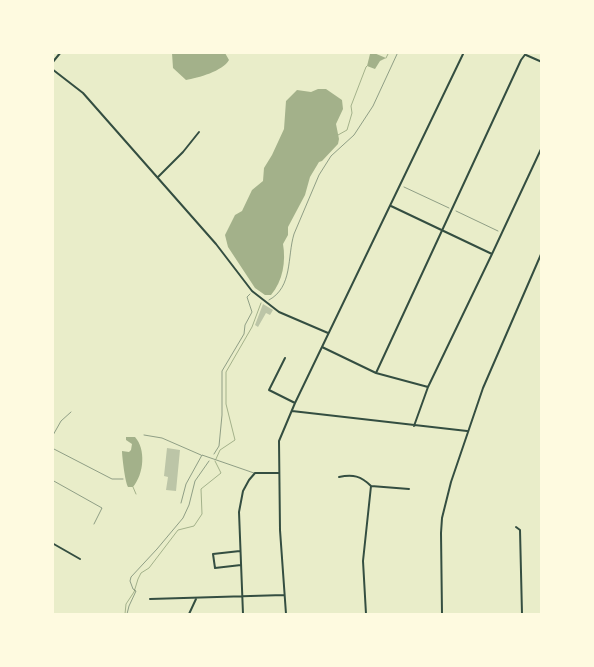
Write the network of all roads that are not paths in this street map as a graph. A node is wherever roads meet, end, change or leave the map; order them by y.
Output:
1 (61, 52) edge
2 (464, 52) edge
3 (526, 54) edge
4 (542, 62) edge
5 (52, 63) edge
6 (52, 69) edge
7 (199, 132) dead end
8 (542, 147) edge
9 (158, 178) junction
10 (390, 205) junction
11 (442, 229) junction
12 (542, 252) edge
13 (492, 254) junction
14 (328, 333) junction
15 (322, 347) junction
16 (285, 358) dead end
17 (376, 373) junction
18 (428, 387) junction
19 (295, 403) junction
20 (292, 411) junction
21 (414, 426) junction
22 (468, 431) junction
23 (144, 435) dead end
24 (202, 455) junction
25 (255, 473) junction
26 (278, 473) junction
27 (339, 477) dead end
28 (371, 486) junction
29 (409, 489) dead end
30 (181, 503) dead end
31 (516, 527) dead end
32 (52, 543) edge
33 (240, 551) junction
34 (80, 559) dead end
35 (241, 565) junction
36 (284, 595) junction
37 (243, 597) junction
38 (150, 599) dead end
39 (196, 599) junction
40 (189, 614) edge
41 (243, 614) edge
42 (286, 614) edge
43 (366, 614) edge
44 (442, 614) edge
45 (522, 614) edge

1 - 5 street
2 - 10 street
3 - 4 street
3 - 11 street
6 - 9 street
7 - 9 street
8 - 13 street
9 - 14 street
10 - 11 street
10 - 14 street
11 - 13 street
11 - 17 street
12 - 22 street
13 - 18 street
14 - 15 street
15 - 17 street
15 - 19 street
16 - 19 street
17 - 18 street
18 - 21 street
19 - 20 street
20 - 21 street
20 - 26 street
21 - 22 street
22 - 44 street
23 - 24 lane
24 - 25 lane
24 - 30 lane
25 - 26 street
25 - 33 street
26 - 36 street
27 - 28 street
28 - 29 street
28 - 43 street
31 - 45 street
32 - 34 street
33 - 35 street
33 - 35 street
35 - 37 street
36 - 37 street
36 - 42 street
37 - 39 street
37 - 41 street
38 - 39 street
39 - 40 street

